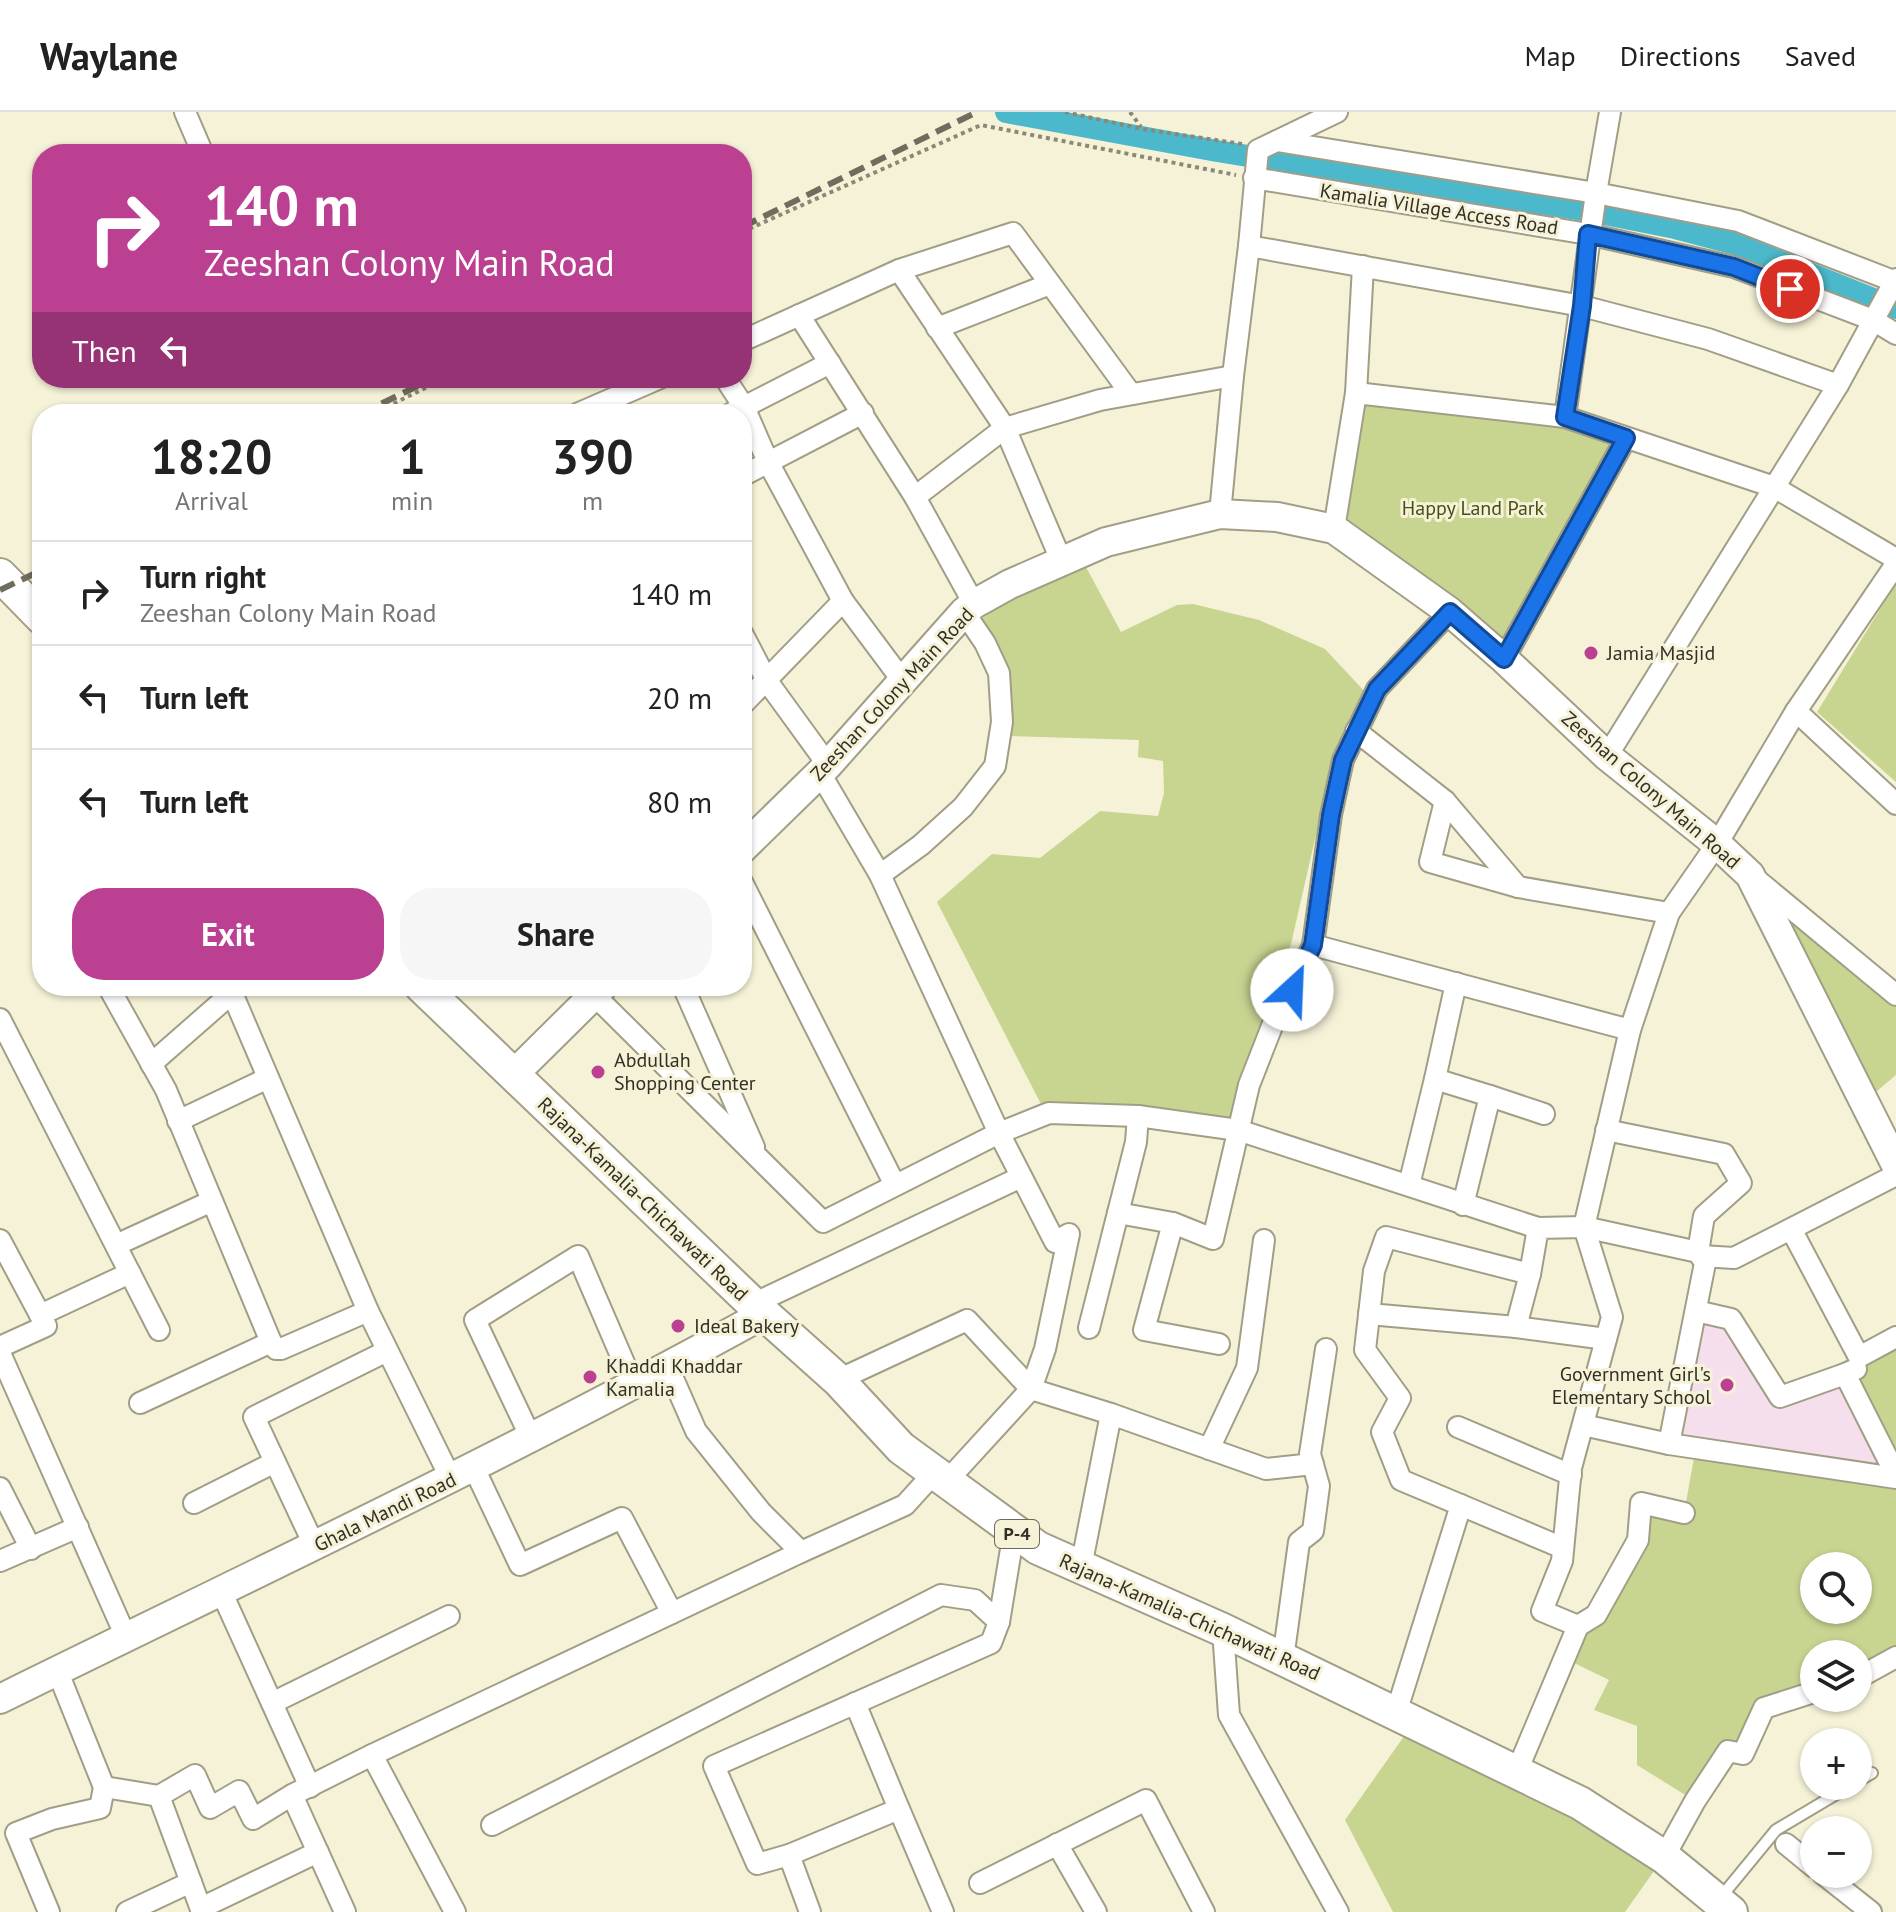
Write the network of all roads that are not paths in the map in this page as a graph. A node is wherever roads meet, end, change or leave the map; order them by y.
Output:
1 (185, 112) edge
2 (1337, 112) edge
3 (1610, 112) edge
4 (199, 144) edge
5 (1261, 157) junction
6 (1596, 193) junction
7 (1588, 234) junction
8 (1249, 246) junction
9 (1363, 266) junction
10 (899, 270) junction
11 (1896, 281) edge
12 (1050, 284) junction
13 (1582, 306) junction
14 (799, 315) junction
15 (1873, 320) junction
16 (937, 328) junction
17 (1896, 334) edge
18 (752, 336) edge
19 (830, 363) junction
20 (1233, 376) junction
21 (1838, 385) junction
22 (637, 388) edge
23 (1356, 393) junction
24 (1131, 394) junction
25 (600, 404) edge
26 (751, 404) edge
27 (863, 413) junction
28 (1565, 417) junction
29 (1005, 428) junction
30 (752, 436) edge
31 (1626, 438) junction
32 (768, 462) junction
33 (752, 471) edge
34 (1774, 487) junction
35 (915, 497) junction
36 (1220, 514) junction
37 (1334, 529) junction
38 (1061, 560) junction
39 (1896, 562) edge
40 (0, 575) edge
41 (843, 601) junction
42 (32, 608) edge
43 (969, 608) junction
44 (1450, 612) junction
45 (752, 652) edge
46 (1504, 659) junction
47 (902, 680) junction
48 (767, 681) junction
49 (752, 695) edge
50 (1796, 711) junction
51 (1356, 731) junction
52 (1607, 756) junction
53 (824, 769) junction
54 (1445, 801) junction
55 (1896, 804) edge
56 (752, 839) edge
57 (1717, 844) junction
58 (880, 875) junction
59 (1750, 875) junction
60 (1518, 887) junction
61 (752, 902) edge
62 (1669, 913) junction
63 (1313, 945) junction
64 (1456, 983) junction
65 (1896, 995) edge
66 (114, 996) edge
67 (224, 996) edge
68 (233, 996) edge
69 (431, 996) edge
70 (587, 996) edge
71 (601, 996) edge
72 (687, 996) edge
73 (0, 1019) edge
74 (1630, 1030) junction
75 (151, 1064) junction
76 (513, 1075) junction
77 (268, 1078) junction
78 (1435, 1079) junction
79 (1490, 1096) junction
80 (1544, 1114) dead end
81 (1138, 1116) junction
82 (178, 1121) junction
83 (1238, 1130) junction
84 (1606, 1130) junction
85 (999, 1133) junction
86 (759, 1159) junction
87 (1896, 1165) edge
88 (1896, 1175) edge
89 (1021, 1177) junction
90 (895, 1185) junction
91 (1409, 1185) junction
92 (212, 1201) junction
93 (1463, 1205) junction
94 (1118, 1213) junction
95 (1173, 1223) junction
96 (1584, 1227) junction
97 (1538, 1228) junction
98 (1791, 1229) junction
99 (0, 1240) edge
100 (1264, 1240) dead end
101 (116, 1245) junction
102 (1700, 1254) junction
103 (130, 1273) junction
104 (1530, 1274) junction
105 (758, 1309) junction
106 (368, 1311) junction
107 (1696, 1311) junction
108 (1369, 1314) junction
109 (40, 1315) junction
110 (1516, 1327) junction
111 (1089, 1328) dead end
112 (159, 1330) dead end
113 (1896, 1337) edge
114 (1606, 1339) junction
115 (271, 1342) junction
116 (1219, 1344) dead end
117 (0, 1347) edge
118 (1326, 1349) dead end
119 (387, 1351) junction
120 (0, 1353) edge
121 (1859, 1357) junction
122 (668, 1367) junction
123 (1845, 1374) junction
124 (838, 1380) junction
125 (634, 1386) junction
126 (1031, 1389) junction
127 (140, 1403) dead end
128 (1111, 1414) junction
129 (1583, 1425) junction
130 (1458, 1427) dead end
131 (531, 1438) junction
132 (1669, 1444) junction
133 (1209, 1449) junction
134 (275, 1462) junction
135 (1313, 1464) junction
136 (463, 1473) junction
137 (1571, 1475) junction
138 (940, 1477) junction
139 (1896, 1477) edge
140 (0, 1488) edge
141 (194, 1503) dead end
142 (1461, 1505) junction
143 (1684, 1513) dead end
144 (78, 1527) junction
145 (1014, 1531) junction
146 (315, 1547) junction
147 (1563, 1548) junction
148 (31, 1549) junction
149 (801, 1552) junction
150 (0, 1561) edge
151 (1081, 1567) junction
152 (221, 1591) junction
153 (672, 1613) junction
154 (449, 1616) dead end
155 (999, 1622) junction
156 (1578, 1626) junction
157 (1223, 1630) junction
158 (126, 1637) junction
159 (1896, 1657) edge
160 (1283, 1659) junction
161 (57, 1670) junction
162 (1872, 1670) edge
163 (1800, 1696) edge
164 (0, 1699) edge
165 (272, 1703) junction
166 (855, 1703) junction
167 (1396, 1713) junction
168 (372, 1755) junction
169 (1517, 1771) junction
170 (104, 1787) junction
171 (301, 1791) junction
172 (159, 1796) junction
173 (1826, 1800) edge
174 (899, 1809) junction
175 (492, 1825) dead end
176 (1057, 1844) junction
177 (1786, 1844) dead end
178 (318, 1852) junction
179 (789, 1855) junction
180 (1800, 1856) edge
181 (1664, 1857) junction
182 (191, 1882) junction
183 (980, 1883) dead end
184 (1841, 1888) edge
185 (1724, 1907) edge
186 (202, 1910) edge
187 (49, 1912) edge
188 (127, 1912) edge
189 (345, 1912) edge
190 (455, 1912) edge
191 (810, 1912) edge
192 (943, 1912) edge
193 (1096, 1912) edge
194 (1204, 1912) edge
195 (1338, 1912) edge
196 (1871, 1912) edge

1 - 4 street
2 - 5 street
3 - 6 street
5 - 6 street
5 - 7 street, Kamalia Village Access Road
5 - 8 street
6 - 7 street
6 - 11 street
7 - 13 street
7 - 15 street, Kamalia Village Access Road
8 - 9 street
8 - 20 street
9 - 13 street
9 - 23 street
10 - 12 street
10 - 14 street
10 - 16 street
11 - 15 street
12 - 16 street
12 - 24 street
13 - 21 street
13 - 28 street
14 - 18 street
14 - 19 street
15 - 17 street, Kamalia Village Access Road
15 - 21 street
16 - 29 street
19 - 26 street
19 - 27 street
20 - 24 street
20 - 36 street
21 - 34 street
22 - 25 street
23 - 28 street
23 - 37 street
24 - 29 street
27 - 32 street
27 - 35 street
28 - 31 street
29 - 35 street
29 - 38 street
30 - 32 street
31 - 34 street
31 - 46 street
32 - 33 street
32 - 41 street
34 - 39 street
34 - 52 street
35 - 43 street
36 - 37 street, Zeeshan Colony Main Road
36 - 38 street, Zeeshan Colony Main Road
37 - 44 street, Zeeshan Colony Main Road
38 - 43 street, Zeeshan Colony Main Road
39 - 50 street
40 - 42 main road
41 - 47 street
41 - 48 street
43 - 47 street, Zeeshan Colony Main Road
43 - 58 street
44 - 46 street, Zeeshan Colony Main Road
44 - 51 street
45 - 48 street
46 - 52 street, Zeeshan Colony Main Road
47 - 53 street, Zeeshan Colony Main Road
48 - 49 street
48 - 53 street
50 - 55 street
50 - 57 street
51 - 54 street
51 - 63 street
52 - 57 street, Zeeshan Colony Main Road
53 - 56 street, Zeeshan Colony Main Road
53 - 58 street
54 - 60 street
54 - 60 street
57 - 59 street, Zeeshan Colony Main Road
57 - 62 street
58 - 85 street
59 - 65 street
59 - 87 street, Zeeshan Colony Main Road
60 - 62 street
61 - 90 street
62 - 74 street
63 - 64 street
63 - 83 street
64 - 74 street
64 - 78 street
66 - 75 street
67 - 75 street
68 - 77 street
69 - 76 main road, Rajana-Kamalia-Chichawati Road / P-4
70 - 76 street
71 - 86 street
72 - 86 street
73 - 101 street
74 - 84 street
75 - 82 street
76 - 105 main road, Rajana-Kamalia-Chichawati Road / P-4
77 - 82 street
77 - 106 street
78 - 79 street
78 - 91 street
79 - 80 street
79 - 93 street
81 - 83 street
81 - 85 street
81 - 94 street
82 - 92 street
83 - 91 street
83 - 95 street
84 - 96 street
84 - 102 street
85 - 89 street
85 - 90 street
86 - 90 street
88 - 98 street
89 - 105 street
89 - 126 street
91 - 93 street
92 - 101 street
92 - 115 street
93 - 97 street
94 - 95 street
94 - 111 street
95 - 116 street
96 - 97 street
96 - 102 street
96 - 114 street
97 - 104 street
98 - 102 street
98 - 121 street
99 - 109 street
100 - 133 street
101 - 103 street
102 - 107 street
103 - 109 street
103 - 112 street
104 - 108 street
104 - 110 street
105 - 122 street, Ghala Mandi Road
105 - 124 main road, Rajana-Kamalia-Chichawati Road / P-4
106 - 115 street
106 - 119 street
107 - 123 street
107 - 132 street
108 - 110 street
108 - 142 street
109 - 117 street
110 - 114 street
113 - 121 street
114 - 129 street
115 - 127 street
118 - 135 street
119 - 134 street
119 - 136 street
120 - 144 street
121 - 123 street
122 - 125 street, Ghala Mandi Road
122 - 149 street
123 - 139 street
124 - 126 street
124 - 138 main road, Rajana-Kamalia-Chichawati Road / P-4
125 - 131 street, Ghala Mandi Road
125 - 131 street
126 - 128 street
126 - 138 street
128 - 133 street
128 - 151 street
129 - 132 street
129 - 137 street
130 - 137 street
131 - 136 street, Ghala Mandi Road
132 - 139 street
133 - 135 street
134 - 141 street
134 - 146 street
135 - 160 street
136 - 146 street, Ghala Mandi Road
136 - 153 street
137 - 147 street
138 - 145 main road, Rajana-Kamalia-Chichawati Road / P-4
138 - 149 street
140 - 148 street
142 - 147 street
142 - 167 street
143 - 156 street
144 - 148 street
144 - 158 street
145 - 151 main road, Rajana-Kamalia-Chichawati Road / P-4
145 - 155 street
146 - 152 street, Ghala Mandi Road
147 - 156 street
148 - 150 street
149 - 153 street
151 - 157 main road, Rajana-Kamalia-Chichawati Road / P-4
152 - 158 street, Ghala Mandi Road
152 - 165 street
153 - 168 street
154 - 165 street
155 - 166 street
155 - 175 street
156 - 169 street
157 - 160 main road, Rajana-Kamalia-Chichawati Road / P-4
157 - 195 street
158 - 161 street, Ghala Mandi Road
159 - 162 street
160 - 167 main road, Rajana-Kamalia-Chichawati Road / P-4
161 - 164 street, Ghala Mandi Road
161 - 170 street
163 - 181 street
165 - 171 street
166 - 174 street
166 - 179 street
167 - 169 main road, Rajana-Kamalia-Chichawati Road / P-4
168 - 171 street
168 - 190 street
169 - 181 main road, Rajana-Kamalia-Chichawati Road / P-4
170 - 172 street
170 - 187 street
171 - 172 street
171 - 178 street
172 - 182 street
173 - 185 lane
174 - 179 street
174 - 192 street
176 - 183 street
176 - 193 street
176 - 194 street
177 - 180 street
178 - 186 street
178 - 189 street
179 - 191 street
181 - 185 main road, Rajana-Kamalia-Chichawati Road / P-4
182 - 186 street
182 - 188 street
184 - 196 street

